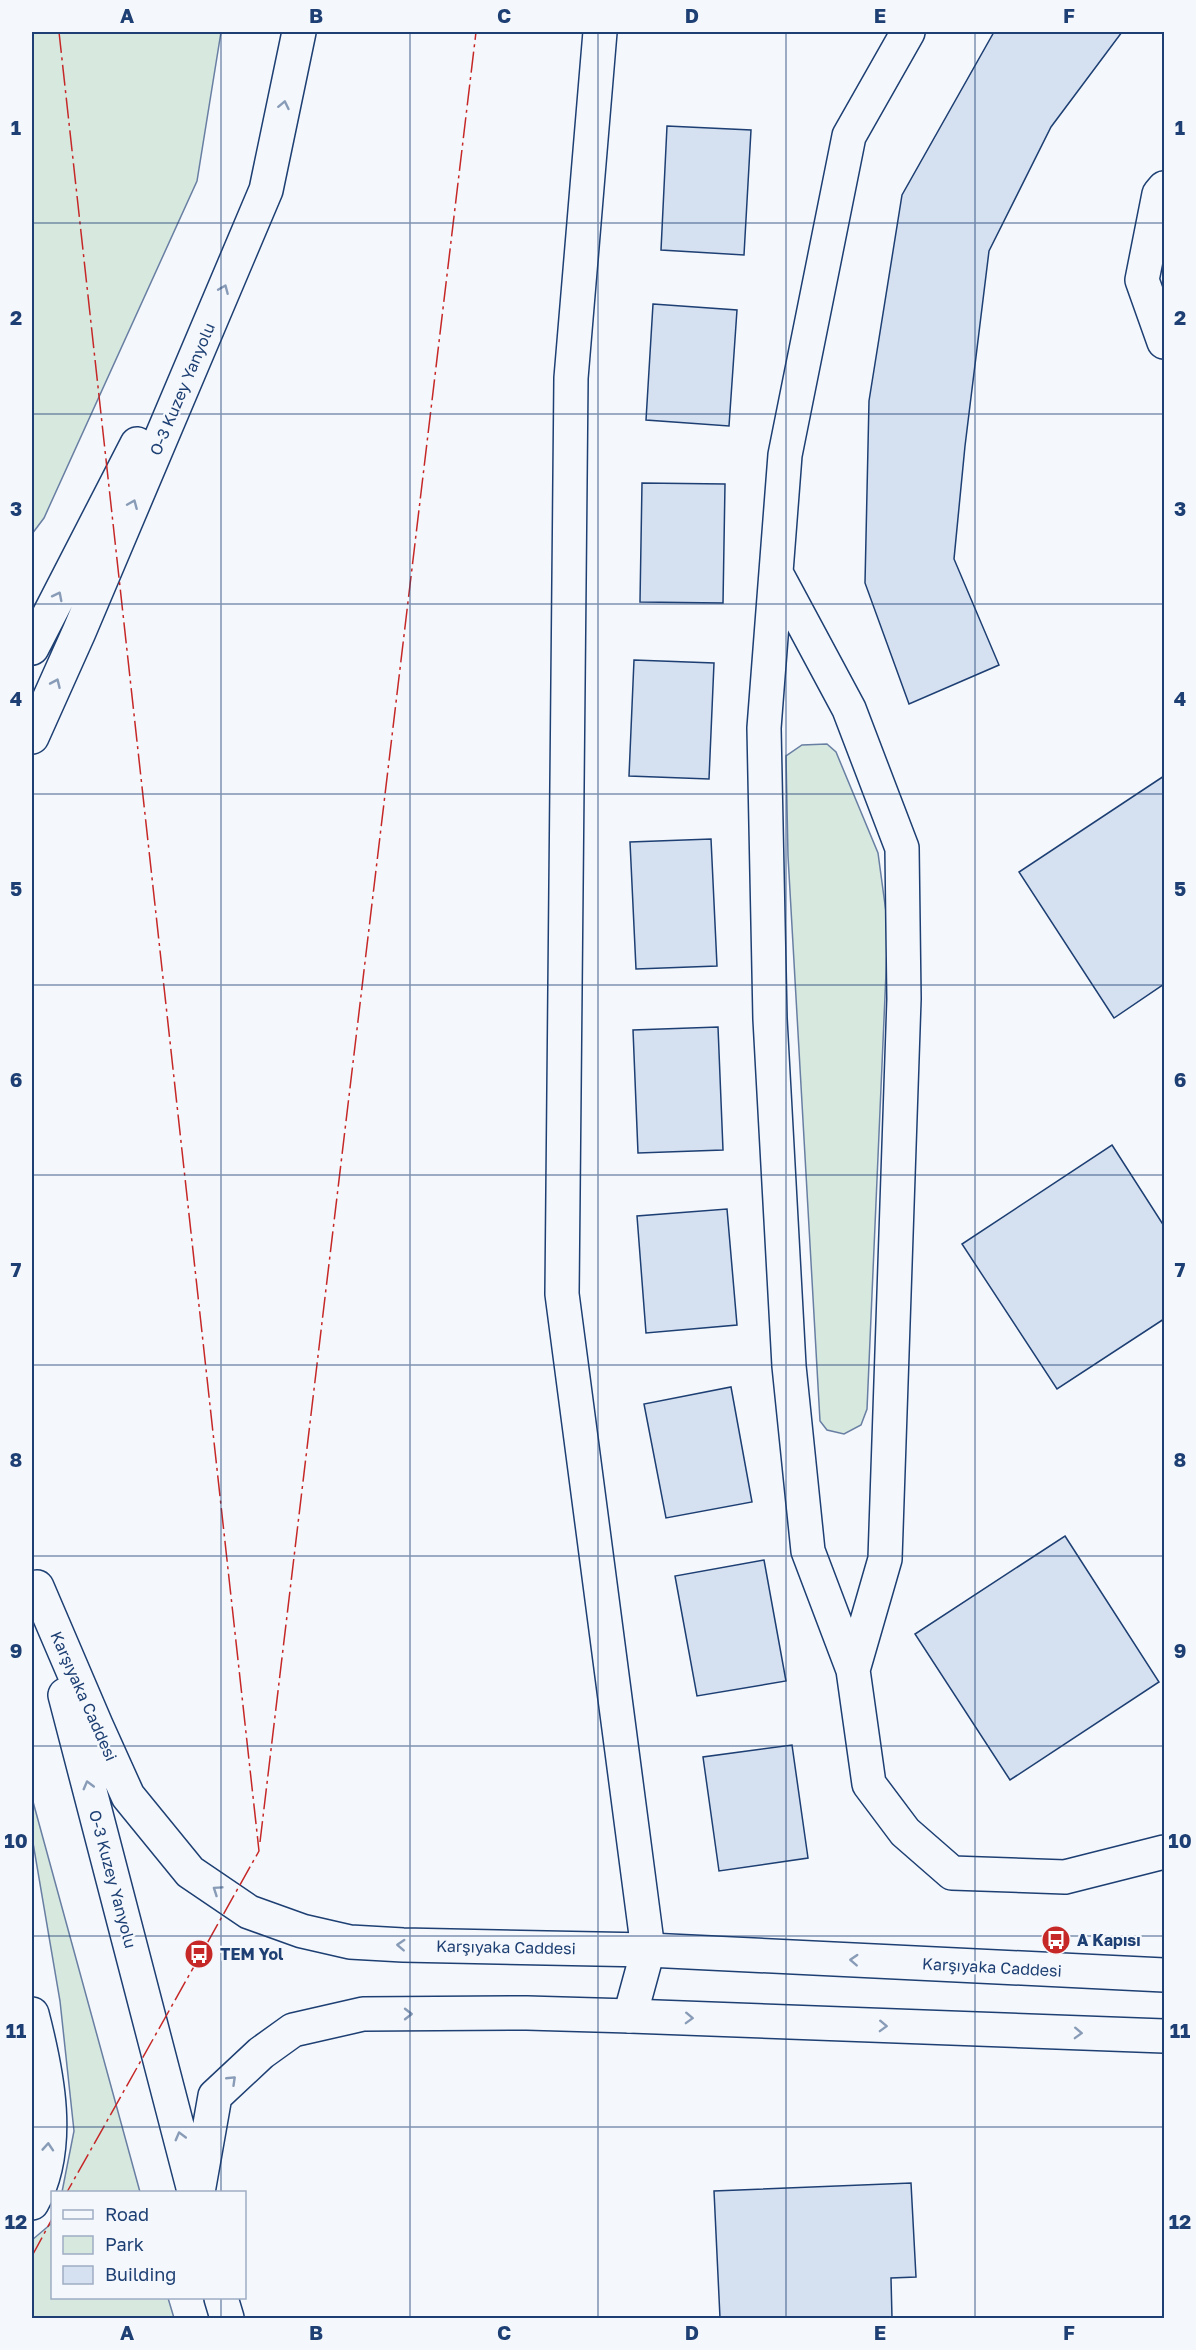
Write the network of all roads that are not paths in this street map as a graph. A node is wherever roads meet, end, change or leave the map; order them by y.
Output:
1 (299, 32) edge
2 (600, 32) edge
3 (908, 32) edge
4 (1164, 188) edge
5 (1164, 342) edge
6 (201, 343) junction
7 (776, 573) junction
8 (32, 648) edge
9 (32, 737) edge
10 (34, 1576) edge
11 (853, 1670) junction
12 (1164, 1852) edge
13 (648, 1950) junction
14 (1164, 1976) edge
15 (32, 2014) edge
16 (630, 2016) junction
17 (1164, 2036) edge
18 (195, 2191) edge
19 (196, 2191) edge
20 (32, 2203) edge
21 (222, 2299) edge
22 (227, 2319) edge

6 -> 1 main road, O-3 Kuzey Yanyolu
2 - 13 main road
3 - 7 main road
4 - 5 main road
8 -> 6 main road
9 -> 6 main road, O-3 Kuzey Yanyolu
7 - 11 main road
7 - 11 main road
13 -> 10 main road, Karşıyaka Caddesi
18 -> 10 main road, O-3 Kuzey Yanyolu
11 - 12 main road
14 -> 13 main road, Karşıyaka Caddesi
13 - 16 main road
20 -> 15 main road
16 -> 17 main road
19 -> 16 main road
21 - 22 main road

